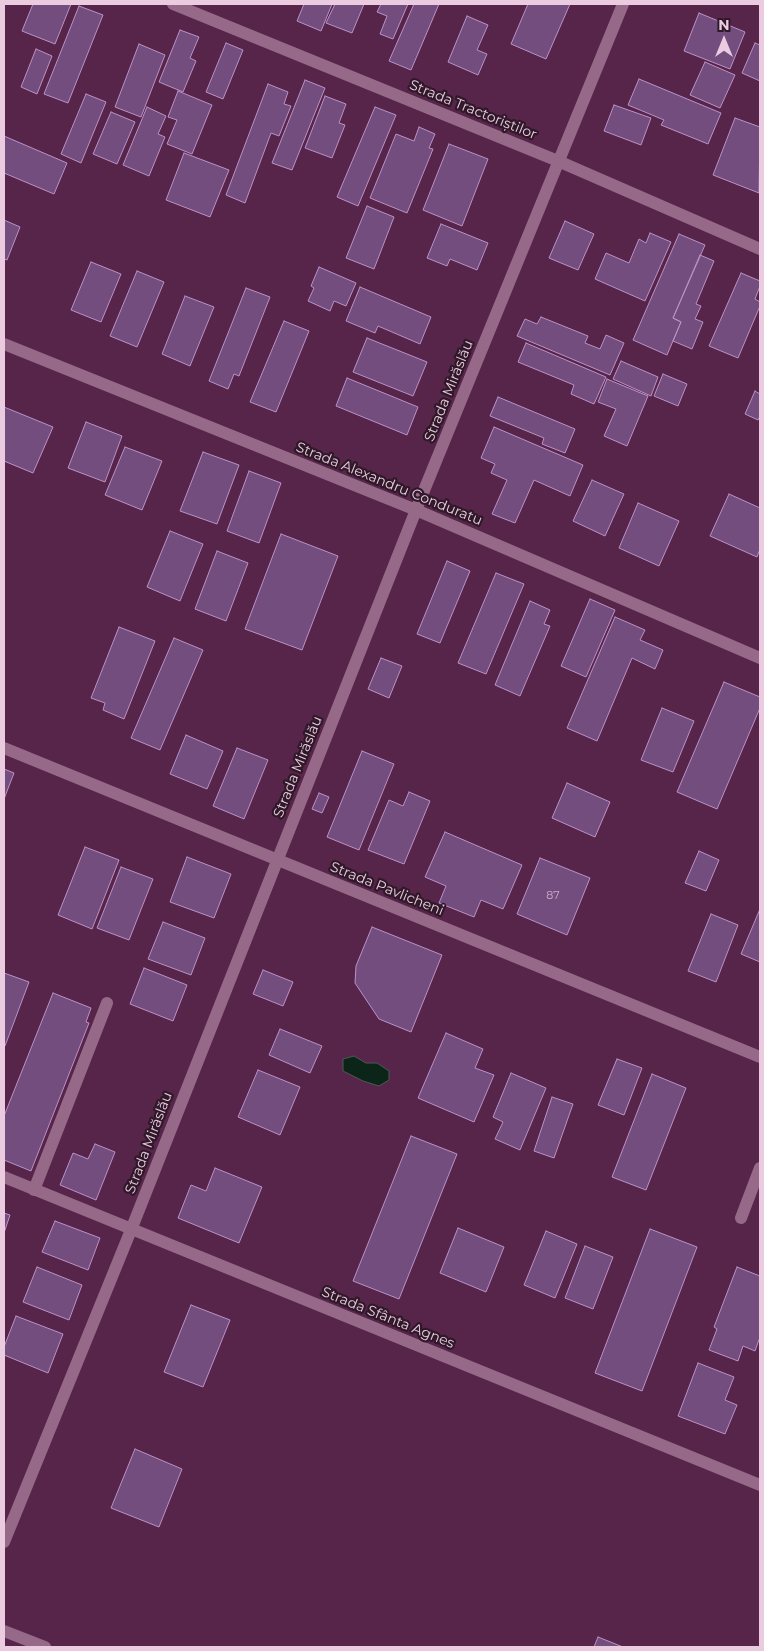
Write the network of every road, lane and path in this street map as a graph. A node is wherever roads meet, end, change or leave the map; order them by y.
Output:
1 (173, 4) edge
2 (623, 4) edge
3 (558, 161) junction
4 (760, 249) edge
5 (4, 344) edge
6 (416, 510) junction
7 (760, 658) edge
8 (4, 748) edge
9 (276, 860) junction
10 (107, 1003) dead end
11 (760, 1057) edge
12 (760, 1168) edge
13 (4, 1177) edge
14 (34, 1190) junction
15 (741, 1218) dead end
16 (131, 1230) junction
17 (760, 1485) edge
18 (4, 1542) edge
19 (4, 1631) edge
20 (45, 1647) edge

1 - 3 street, Strada Tractoriștilor
2 - 3 street, Strada Mirăslău
3 - 4 street, Strada Tractoriștilor
3 - 6 street, Strada Mirăslău
5 - 6 street, Strada Alexandru Conduratu
6 - 7 street, Strada Alexandru Conduratu
6 - 9 street, Strada Mirăslău
8 - 9 street, Strada Pavlicheni
9 - 11 street, Strada Pavlicheni
9 - 16 street, Strada Mirăslău
10 - 14 street
12 - 15 street
13 - 14 street, Strada Sfânta Agnes
14 - 16 street, Strada Sfânta Agnes
16 - 17 street, Strada Sfânta Agnes
16 - 18 street, Strada Mirăslău
19 - 20 street

